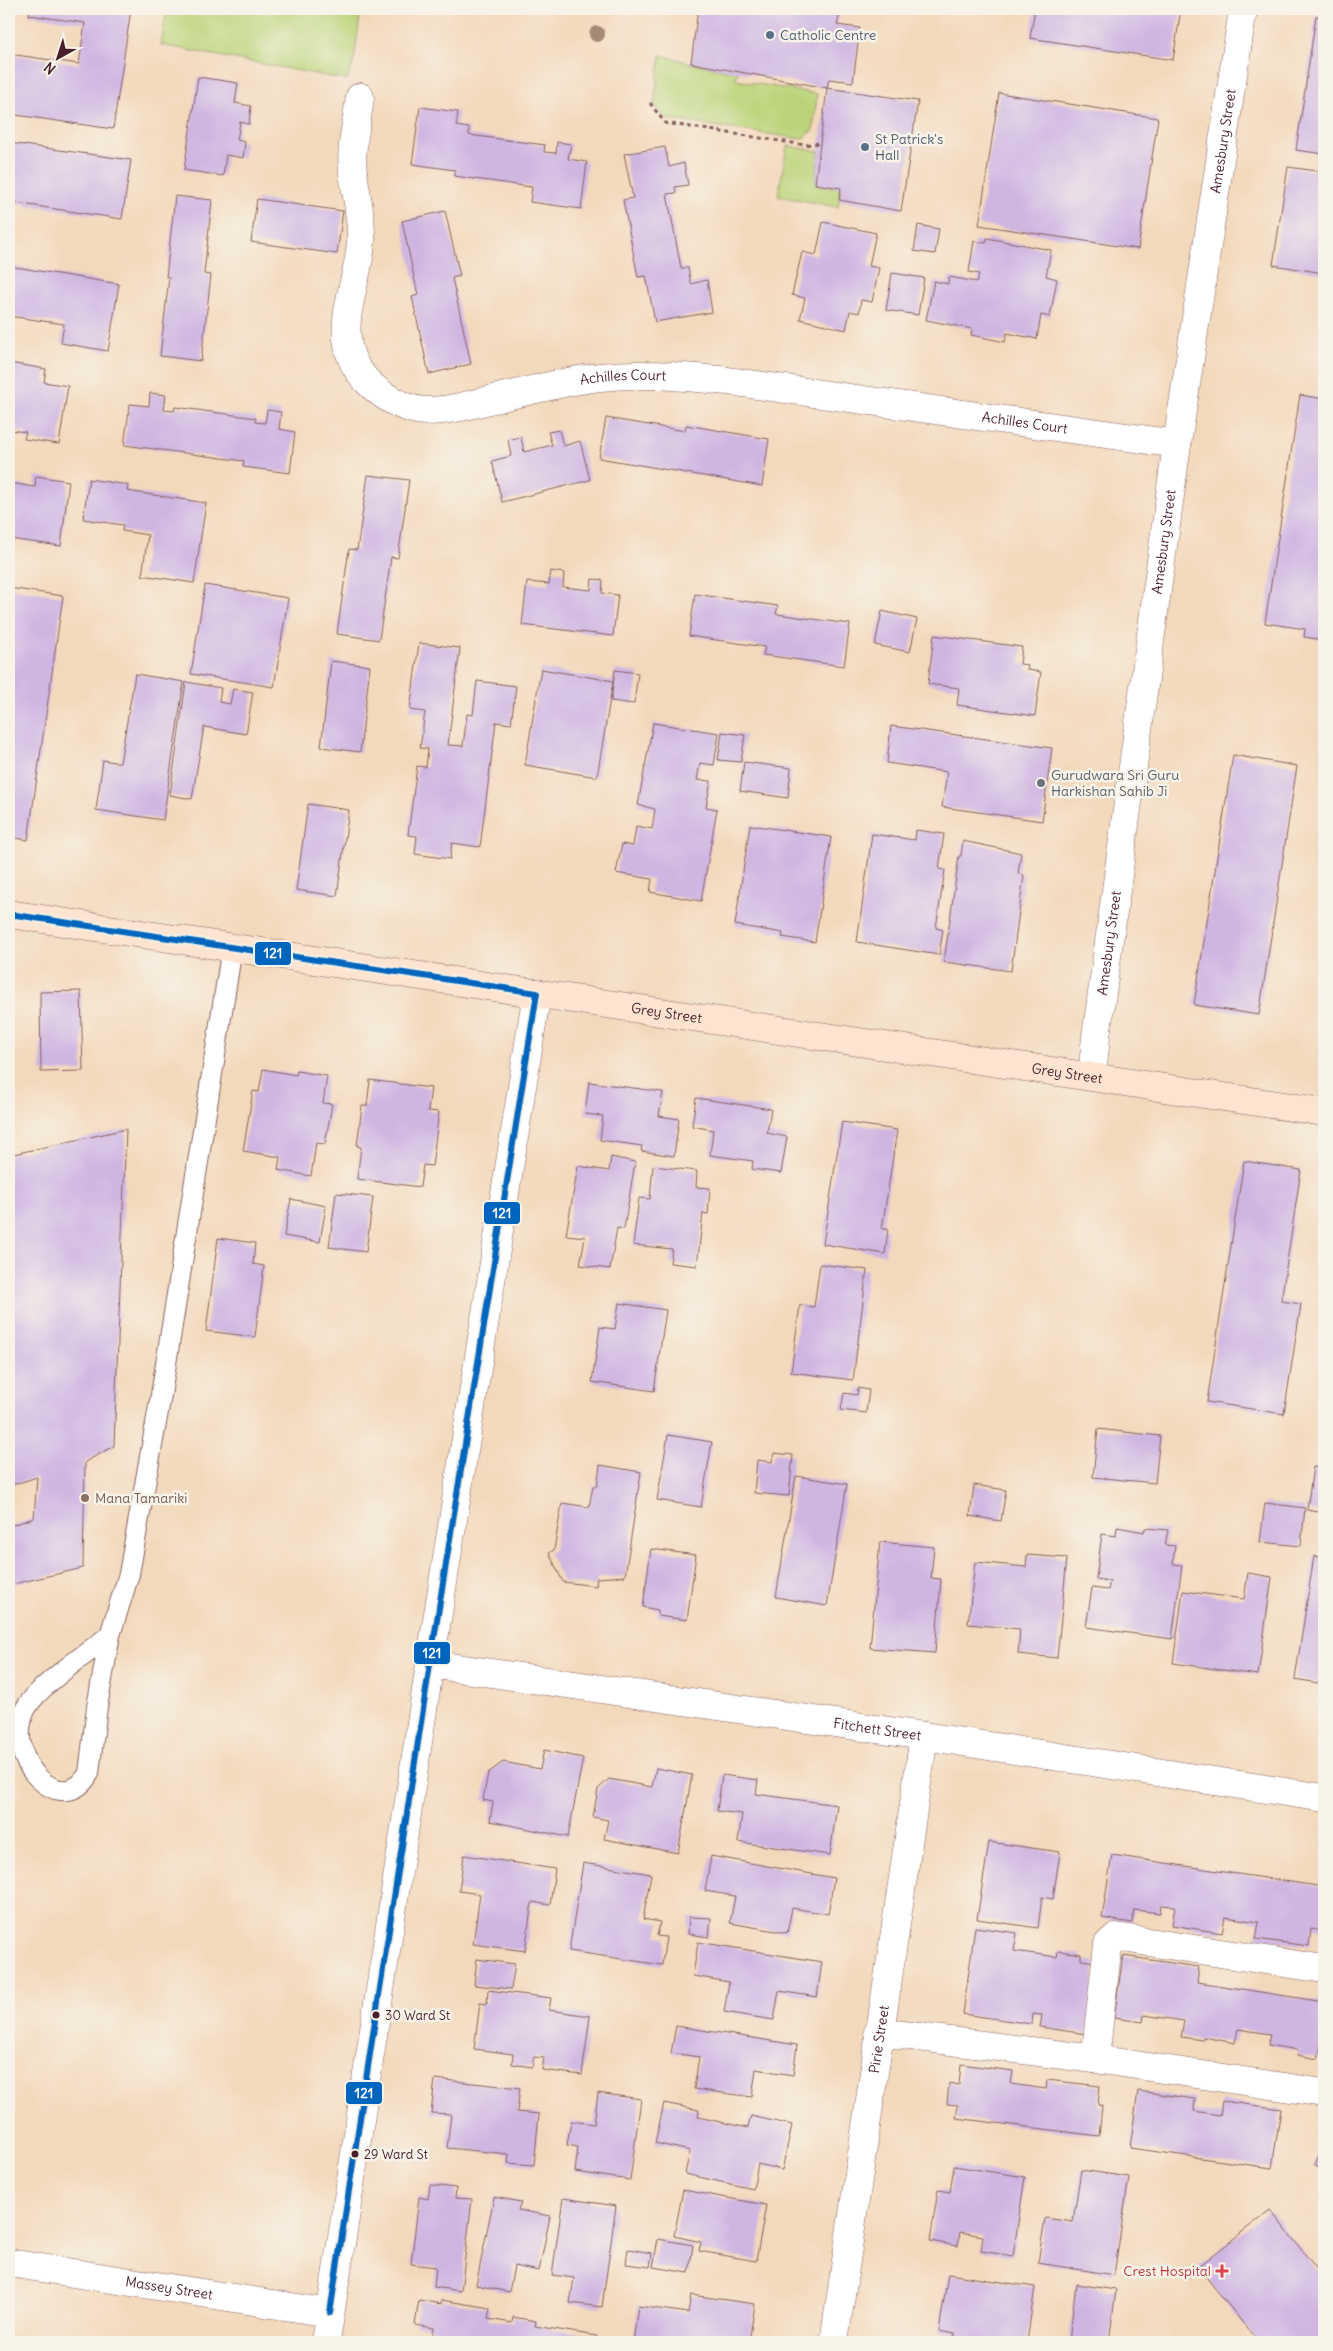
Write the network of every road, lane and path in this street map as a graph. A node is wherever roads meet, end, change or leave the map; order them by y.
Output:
1 (1243, 9) edge
2 (360, 97) dead end
3 (650, 103) dead end
4 (820, 143) dead end
5 (1177, 444) junction
6 (9, 914) edge
7 (232, 948) junction
8 (537, 993) junction
9 (1092, 1076) junction
10 (1324, 1112) edge
11 (110, 1635) junction
12 (430, 1664) junction
13 (924, 1736) junction
14 (1324, 1798) edge
15 (1324, 1969) edge
16 (878, 2032) junction
17 (1095, 2059) junction
18 (1324, 2093) edge
19 (9, 2263) edge
20 (330, 2313) junction
21 (326, 2342) edge
22 (834, 2342) edge

1 - 5 street, Amesbury Street
2 - 5 street, Achilles Court
3 - 4 path
5 - 9 street, Amesbury Street
6 - 7 street, Grey Street
7 - 8 street, Grey Street
7 - 11 lane
8 - 9 street, Grey Street
8 - 12 street
9 - 10 street, Grey Street
11 - 11 lane
12 - 13 street, Fitchett Street
12 - 20 street
13 - 14 street, Fitchett Street
13 - 16 street, Pirie Street
15 - 17 street
16 - 17 street
16 - 22 street, Pirie Street
17 - 18 street
19 - 20 street, Massey Street
20 - 21 street

